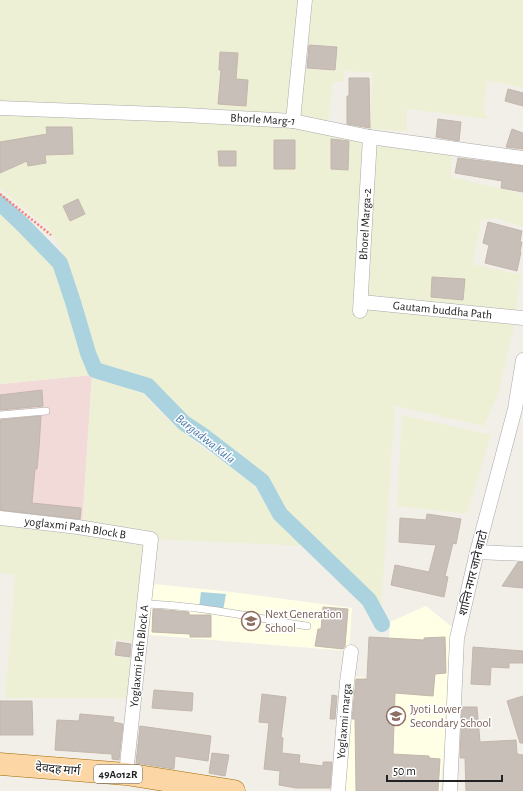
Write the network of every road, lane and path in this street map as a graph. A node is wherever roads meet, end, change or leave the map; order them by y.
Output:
1 (305, 0) edge
2 (0, 108) edge
3 (293, 121) junction
4 (370, 137) junction
5 (523, 158) edge
6 (0, 194) edge
7 (51, 235) dead end
8 (361, 307) joint
9 (523, 318) edge
10 (523, 360) edge
11 (46, 411) dead end
12 (0, 415) edge
13 (0, 518) edge
14 (151, 539) joint
15 (477, 552) junction
16 (523, 554) edge
17 (144, 604) junction
18 (307, 626) dead end
19 (351, 652) dead end
20 (0, 764) edge
21 (126, 774) junction
22 (234, 791) edge
23 (338, 791) edge
24 (450, 791) edge

1 - 3 street
2 - 3 street, Bhorle Marg-1
3 - 4 street, Bhorle Marg-1
4 - 5 street, Bhorle Marg-1
4 - 8 street, Bhorel Marga-2
6 - 7 path
8 - 9 street, Gautam buddha Path
10 - 15 street, शान्ति नगर जाने बाटो
11 - 12 lane
13 - 14 street, yoglaxmi Path Block B
14 - 17 street, Yoglaxmi Path Block A
15 - 16 street
15 - 24 street, शान्ति नगर जाने बाटो
17 - 18 lane
17 - 21 street, Yoglaxmi Path Block A
19 - 23 street, Yoglaxmi marga
20 - 21 main road, देवदह मार्ग / 49A012R
21 - 22 main road, देवदह मार्ग / 49A012R

